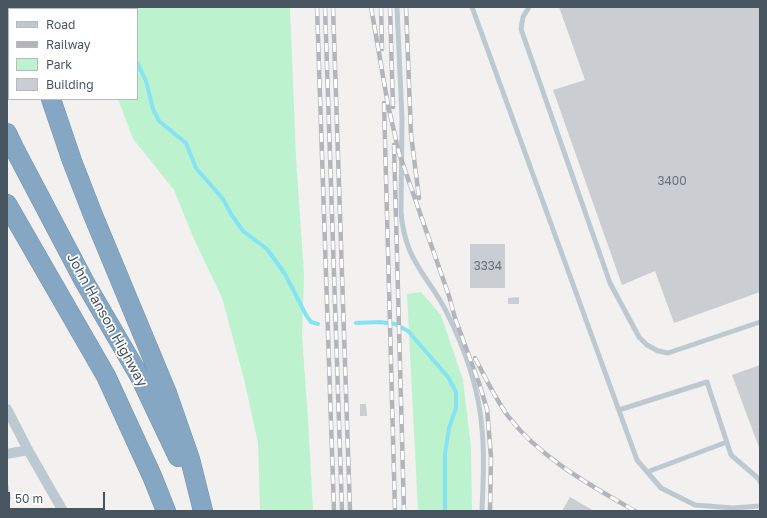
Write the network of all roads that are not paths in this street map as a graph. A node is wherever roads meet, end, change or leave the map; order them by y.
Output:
1 (398, 7) edge
2 (472, 7) edge
3 (529, 7) edge
4 (51, 100) edge
5 (7, 133) edge
6 (7, 204) edge
7 (760, 322) edge
8 (7, 409) edge
9 (619, 410) junction
10 (727, 442) junction
11 (28, 450) junction
12 (7, 454) edge
13 (648, 472) junction
14 (760, 480) edge
15 (760, 506) edge
16 (63, 511) edge
17 (166, 511) edge
18 (198, 511) edge
19 (203, 511) edge
20 (482, 511) edge

1 - 20 lane
2 - 9 lane
3 - 7 lane
4 - 19 highway
5 - 18 highway, John Hanson Highway
6 - 17 highway, John Hanson Highway
8 - 11 street
9 - 10 lane
9 - 13 lane
10 - 13 lane
10 - 14 lane
11 - 12 street
11 - 16 street
13 - 15 lane

